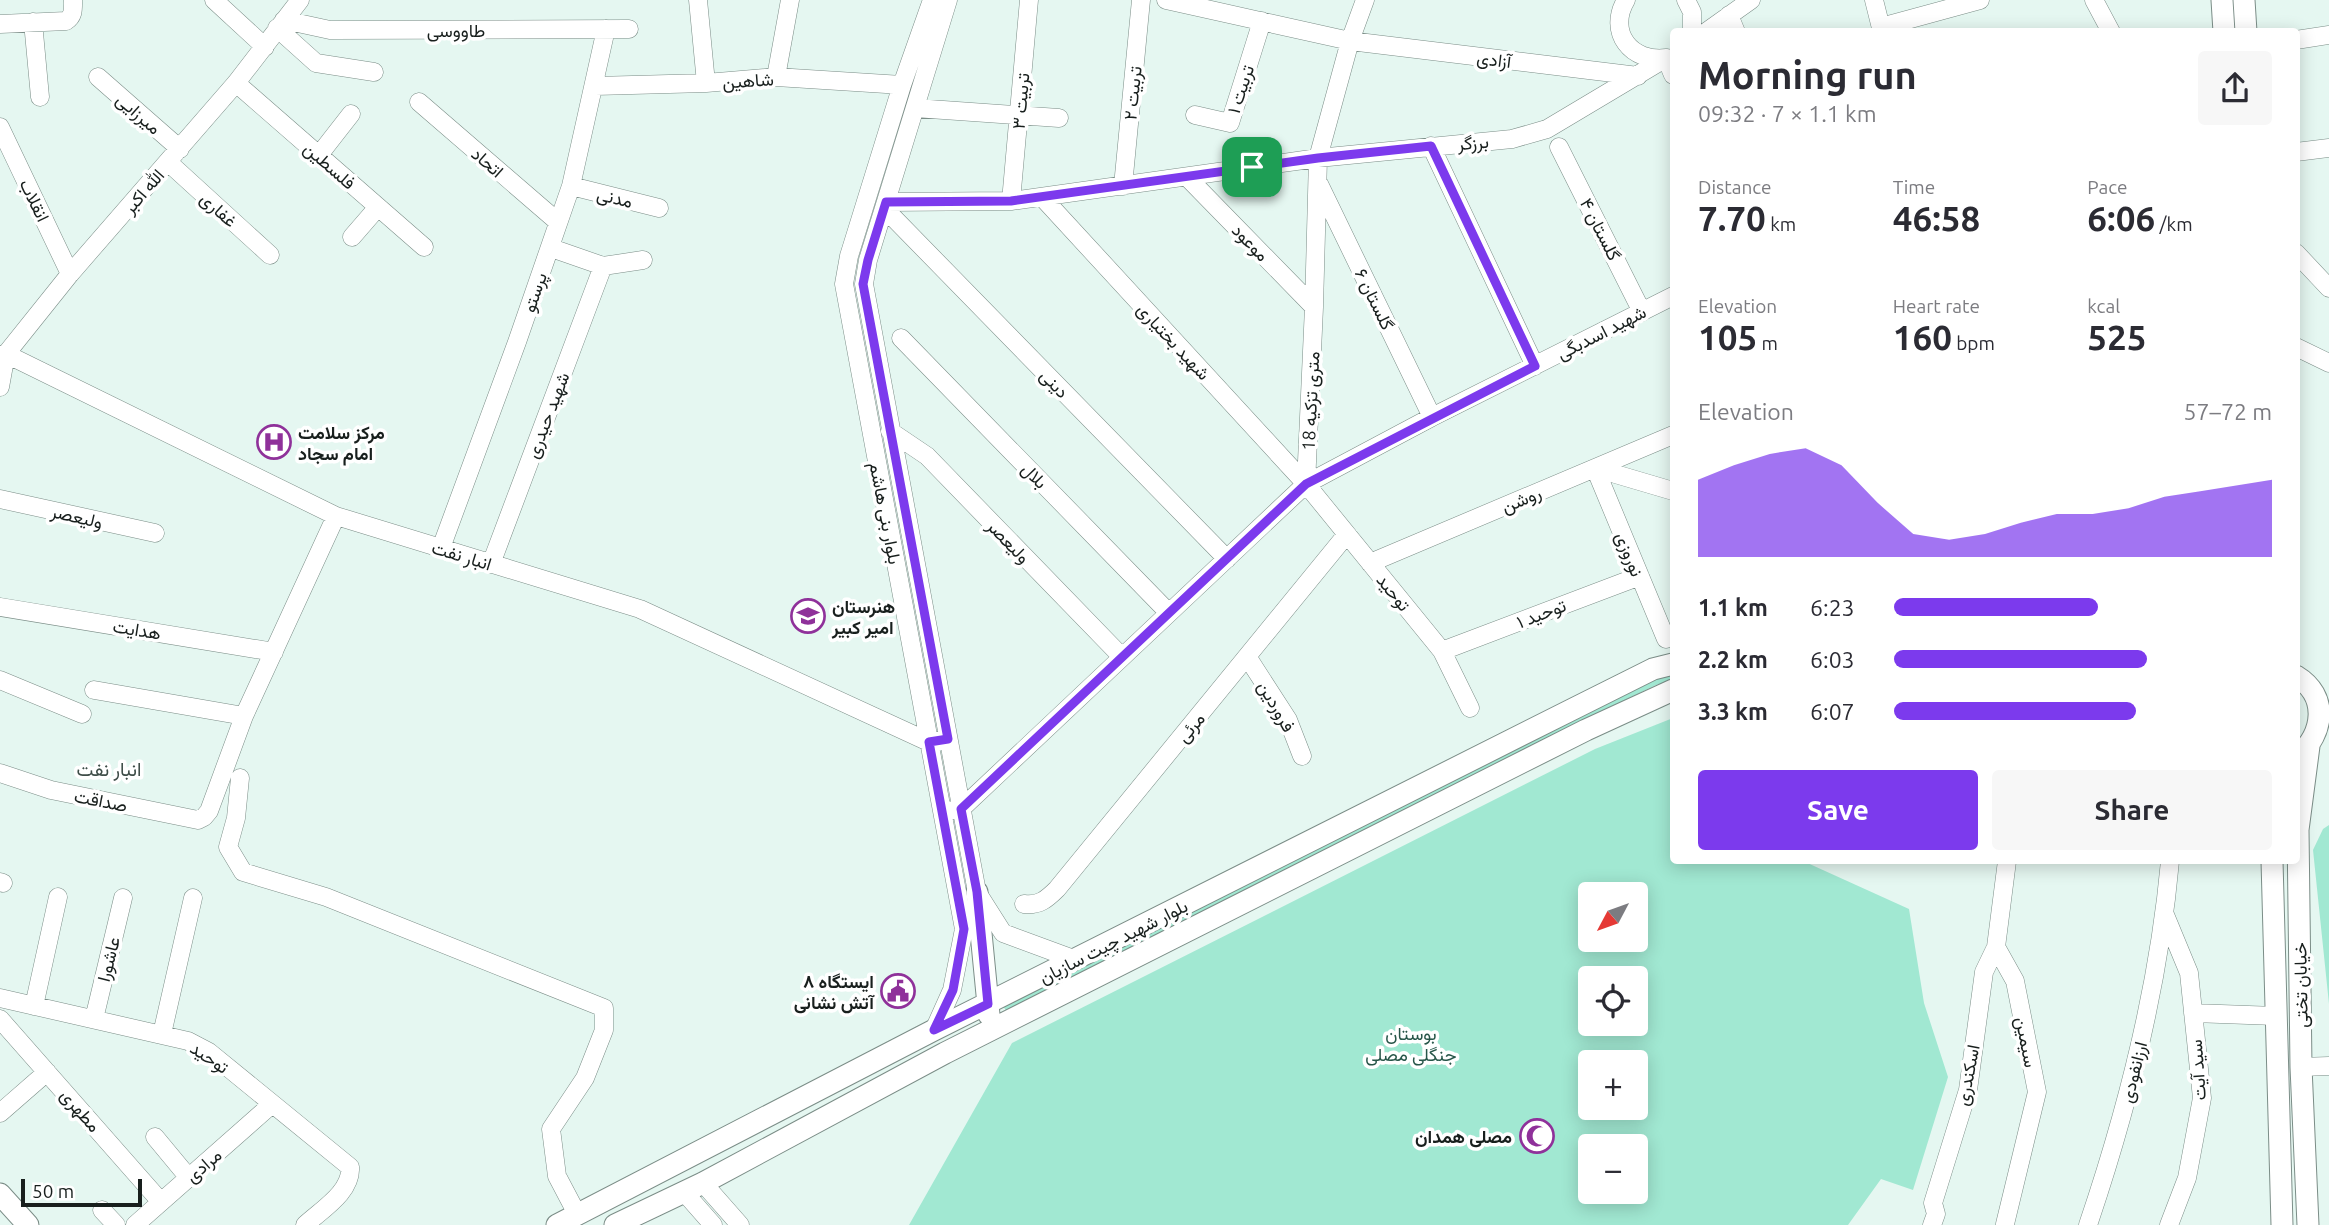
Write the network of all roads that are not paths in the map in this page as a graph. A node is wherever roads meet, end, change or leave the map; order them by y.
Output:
1 (73, 0) edge
2 (214, 0) edge
3 (300, 0) edge
4 (698, 0) edge
5 (790, 0) edge
6 (932, 0) edge
7 (948, 0) edge
8 (1029, 0) edge
9 (1141, 0) edge
10 (1166, 0) edge
11 (1365, 0) edge
12 (1626, 0) edge
13 (1686, 0) edge
14 (1751, 0) edge
15 (1874, 0) edge
16 (1980, 0) edge
17 (2094, 0) edge
18 (2222, 0) edge
19 (2244, 0) edge
20 (1262, 21) junction
21 (33, 22) junction
22 (1733, 23) edge
23 (0, 24) edge
24 (280, 24) junction
25 (1692, 28) edge
26 (1881, 28) edge
27 (1884, 28) edge
28 (2109, 28) edge
29 (2224, 28) edge
30 (2246, 28) edge
31 (606, 29) junction
32 (629, 29) dead end
33 (2329, 35) edge
34 (2300, 39) edge
35 (1350, 41) junction
36 (265, 47) junction
37 (1669, 56) edge
38 (374, 72) dead end
39 (1638, 76) junction
40 (98, 77) dead end
41 (776, 77) junction
42 (236, 83) junction
43 (706, 83) junction
44 (902, 85) junction
45 (594, 86) junction
46 (40, 97) dead end
47 (419, 102) dead end
48 (915, 108) junction
49 (351, 114) dead end
50 (1195, 115) dead end
51 (1018, 116) junction
52 (1059, 118) dead end
53 (0, 127) edge
54 (1431, 146) junction
55 (1559, 147) dead end
56 (2329, 148) edge
57 (2300, 152) edge
58 (174, 155) junction
59 (319, 155) junction
60 (1318, 158) junction
61 (1187, 177) junction
62 (1317, 180) junction
63 (571, 186) junction
64 (1123, 186) junction
65 (1042, 197) junction
66 (1011, 201) junction
67 (885, 205) junction
68 (378, 206) junction
69 (659, 208) dead end
70 (558, 222) junction
71 (352, 237) dead end
72 (424, 247) dead end
73 (557, 250) dead end
74 (270, 255) dead end
75 (2300, 257) edge
76 (643, 260) dead end
77 (603, 266) junction
78 (70, 274) junction
79 (2329, 288) edge
80 (1670, 298) edge
81 (1314, 307) junction
82 (1642, 312) junction
83 (901, 338) dead end
84 (2300, 349) edge
85 (3, 354) edge
86 (2327, 359) edge
87 (1535, 366) junction
88 (0, 387) edge
89 (1432, 417) junction
90 (890, 431) junction
91 (1670, 436) edge
92 (1595, 468) junction
93 (1306, 484) junction
94 (1670, 490) edge
95 (0, 499) edge
96 (336, 516) junction
97 (155, 533) dead end
98 (1347, 534) junction
99 (441, 548) junction
100 (1227, 559) junction
101 (1370, 563) junction
102 (491, 564) junction
103 (1640, 576) junction
104 (0, 607) edge
105 (1169, 613) junction
106 (1666, 639) dead end
107 (1442, 651) junction
108 (274, 652) junction
109 (1122, 657) junction
110 (1248, 658) junction
111 (1670, 664) edge
112 (0, 680) edge
113 (2300, 680) edge
114 (94, 690) dead end
115 (1670, 691) edge
116 (2324, 705) edge
117 (1470, 708) dead end
118 (82, 714) dead end
119 (244, 716) junction
120 (948, 739) junction
121 (929, 742) junction
122 (2312, 743) edge
123 (1302, 756) dead end
124 (0, 773) edge
125 (240, 778) dead end
126 (961, 809) junction
127 (942, 812) junction
128 (2300, 818) edge
129 (2007, 864) edge
130 (2170, 864) edge
131 (2272, 864) edge
132 (2298, 864) edge
133 (977, 892) junction
134 (58, 897) dead end
135 (123, 898) dead end
136 (193, 898) dead end
137 (1024, 904) dead end
138 (2165, 915) junction
139 (1996, 947) junction
140 (1076, 960) junction
141 (0, 999) edge
142 (988, 1004) junction
143 (34, 1006) junction
144 (2193, 1013) junction
145 (2276, 1016) junction
146 (0, 1019) edge
147 (94, 1019) junction
148 (934, 1030) junction
149 (990, 1031) junction
150 (162, 1034) junction
151 (2329, 1066) edge
152 (2301, 1067) junction
153 (47, 1072) junction
154 (271, 1105) junction
155 (0, 1113) edge
156 (155, 1137) dead end
157 (188, 1178) junction
158 (694, 1187) junction
159 (0, 1194) edge
160 (161, 1202) junction
161 (102, 1210) dead end
162 (569, 1221) edge
163 (2005, 1224) edge
164 (28, 1225) edge
165 (116, 1225) edge
166 (135, 1225) edge
167 (305, 1225) edge
168 (615, 1225) edge
169 (713, 1225) edge
170 (740, 1225) edge
171 (1932, 1225) edge
172 (2088, 1225) edge
173 (2169, 1225) edge
174 (2282, 1225) edge
175 (2308, 1225) edge

1 - 21 street
2 - 36 street
3 - 24 street, الله اکبر
4 - 43 street
5 - 41 street
6 - 44 street, بلوار بنی هاشم
7 - 48 street, بلوار بنی هاشم
8 - 51 street, تربیت ۳
9 - 64 street, تربیت ۲
10 - 20 street, آزادی
11 - 35 street, 18 متری تزکیه
12 - 37 street
13 - 25 street
14 - 22 street
15 - 26 street
16 - 27 street
17 - 28 street
18 - 29 main road
19 - 30 main road
20 - 35 street, آزادی
20 - 50 street, تربیت ۱
21 - 23 street
21 - 46 street
24 - 31 street, طاووسی
24 - 36 street, الله اکبر
24 - 38 street
31 - 32 street, طاووسی
31 - 45 street, پرستو
33 - 34 street
35 - 39 street, آزادی
35 - 60 street, 18 متری تزکیه
36 - 42 street, الله اکبر
37 - 39 street, برزگر
39 - 54 street, برزگر
40 - 58 street, میرزایی
41 - 43 street, شاهین
41 - 44 street, شاهین
42 - 58 street, الله اکبر
42 - 59 street, فلسطین
43 - 45 street, شاهین
44 - 121 street, بلوار بنی هاشم
45 - 63 street, پرستو
47 - 70 street, اتحاد
48 - 51 street
48 - 67 street, بلوار بنی هاشم
49 - 59 street
51 - 52 street
51 - 66 street, تربیت ۳
53 - 78 street, انقلاب
54 - 60 street, برزگر
54 - 87 street
55 - 82 street, گلستان ۴
56 - 57 street
58 - 74 street, غفاری
58 - 78 street, الله اکبر
59 - 68 street, فلسطین
60 - 61 street, برزگر
60 - 62 street, 18 متری تزکیه
61 - 64 street, برزگر
61 - 81 street, موعود
62 - 81 street, 18 متری تزکیه
62 - 89 street, گلستان ۶
63 - 69 street, مدنی
63 - 70 street, پرستو
64 - 65 street, برزگر
65 - 66 street, برزگر
65 - 93 street, شهید بختیاری
66 - 67 street, برزگر
67 - 90 street, بلوار بنی هاشم
67 - 100 street, دینی
68 - 71 street
68 - 72 street, فلسطین
70 - 99 street, پرستو
73 - 77 street
75 - 79 street
76 - 77 street
77 - 102 street, شهید حیدری
78 - 85 street, الله اکبر
80 - 82 street, شهید اسدبگی
81 - 93 street, 18 متری تزکیه
82 - 87 street, شهید اسدبگی
83 - 105 street, بلال
84 - 86 street
85 - 88 street, الله اکبر
85 - 96 street, انبار نفت
87 - 89 street, شهید اسدبگی
89 - 93 street, شهید اسدبگی
90 - 109 street, ولیعصر
90 - 120 street, بلوار بنی هاشم
91 - 92 street, روشن
92 - 94 street
92 - 101 street, روشن
92 - 103 street, نوروزی
93 - 98 street, توحید
93 - 100 street
95 - 97 street, ولیعصر
96 - 99 street, انبار نفت
96 - 108 street
98 - 101 street, توحید
98 - 110 street, مرئی
99 - 102 street, انبار نفت
100 - 105 street
101 - 107 street, توحید
102 - 121 street, انبار نفت
103 - 106 street, نوروزی
103 - 107 street, توحید ۱
104 - 108 street, هدایت
105 - 109 street
107 - 117 street, توحید
108 - 119 street
109 - 126 street
110 - 123 street, فروردین
110 - 137 street, مرئی
111 - 140 main road, بلوار شهید چیت سازیان
112 - 118 street
113 - 116 main road
114 - 119 street
115 - 149 main road, بلوار شهید چیت سازیان
116 - 122 main road, خیابان تختی
119 - 124 street, صداقت
120 - 121 street
120 - 126 street, بلوار بنی هاشم
121 - 127 street, بلوار بنی هاشم
122 - 128 main road, خیابان تختی
125 - 162 street
126 - 127 street
126 - 133 street, بلوار بنی هاشم
127 - 148 street, بلوار بنی هاشم
129 - 139 street
130 - 138 street
131 - 145 main road, خیابان تختی
132 - 152 main road, خیابان تختی
133 - 140 street, بلوار بنی هاشم
133 - 142 main road
134 - 143 street
135 - 147 street, عاشورا
136 - 150 street
138 - 144 street, سید آیت
138 - 172 street, ارزانفودی
139 - 163 street, سیمین
139 - 171 street, اسکندری
140 - 142 main road, بلوار شهید چیت سازیان
141 - 143 street, توحید
142 - 148 main road, بلوار شهید چیت سازیان
142 - 149 main road
143 - 147 street, توحید
144 - 145 street
144 - 173 street, سید آیت
145 - 174 main road, خیابان تختی
146 - 153 street, مطهری
147 - 150 street, توحید
148 - 162 main road, بلوار شهید چیت سازیان
149 - 158 main road, بلوار شهید چیت سازیان
150 - 154 street, توحید
151 - 152 street
152 - 175 main road, خیابان تختی
153 - 155 street
153 - 160 street, مطهری
154 - 157 street, مرادی
154 - 167 street, توحید
156 - 157 street
157 - 160 street, مرادی
158 - 168 main road, بلوار شهید چیت سازیان
158 - 169 street
158 - 170 street
159 - 164 main road
160 - 166 street, مرادی
161 - 165 street

